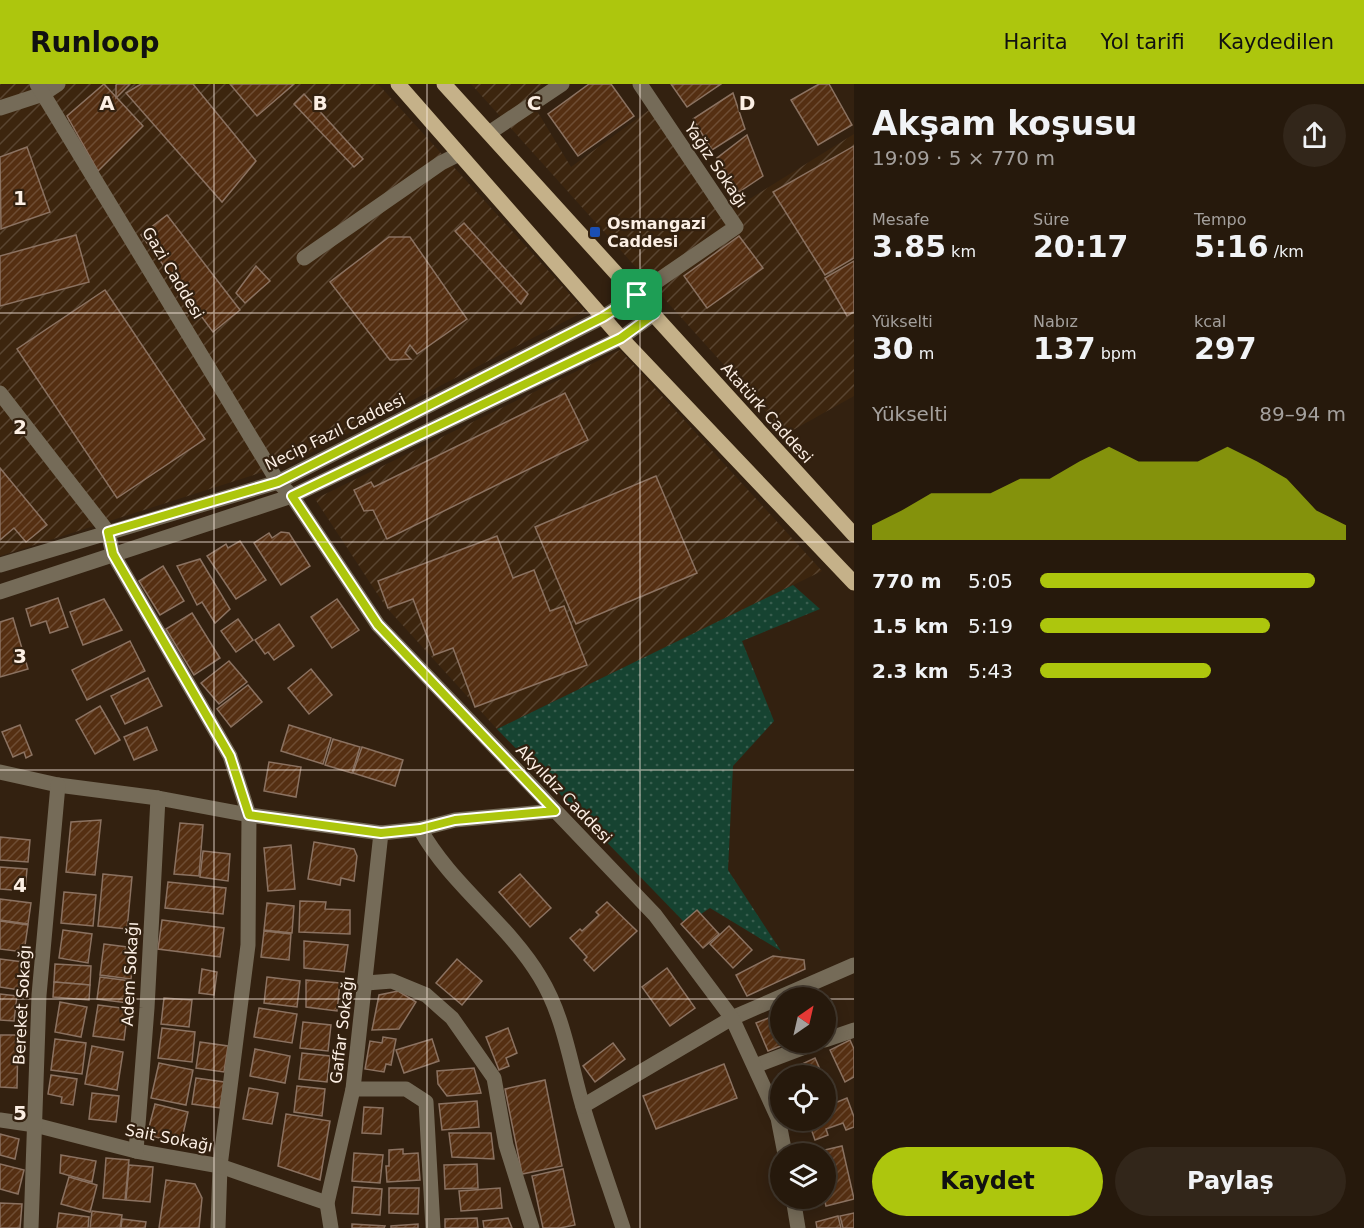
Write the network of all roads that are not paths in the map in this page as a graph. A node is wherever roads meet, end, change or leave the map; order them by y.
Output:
1 (58, 84) edge
2 (398, 84) edge
3 (444, 84) edge
4 (562, 84) edge
5 (640, 84) edge
6 (40, 89) edge
7 (0, 108) edge
8 (489, 134) junction
9 (459, 154) junction
10 (304, 258) dead end
11 (637, 295) junction
12 (654, 314) junction
13 (603, 317) junction
14 (621, 338) junction
15 (0, 393) edge
16 (278, 482) junction
17 (292, 496) junction
18 (108, 532) junction
19 (854, 535) edge
20 (113, 554) junction
21 (0, 565) edge
22 (854, 583) edge
23 (0, 592) edge
24 (0, 772) edge
25 (58, 785) junction
26 (158, 798) junction
27 (555, 811) junction
28 (249, 815) junction
29 (420, 829) junction
30 (381, 833) junction
31 (854, 966) edge
32 (366, 983) junction
33 (732, 1018) junction
34 (854, 1030) edge
35 (836, 1036) edge
36 (789, 1053) edge
37 (755, 1066) junction
38 (353, 1089) junction
39 (583, 1106) junction
40 (0, 1120) edge
41 (35, 1125) junction
42 (783, 1143) edge
43 (136, 1151) junction
44 (220, 1166) junction
45 (327, 1203) junction
46 (795, 1209) edge
47 (31, 1228) edge
48 (218, 1228) edge
49 (331, 1228) edge
50 (434, 1228) edge
51 (532, 1228) edge
52 (623, 1228) edge
53 (798, 1228) edge

1 - 6 street
2 - 9 main road
3 - 8 main road, Atatürk Caddesi
4 - 8 street
5 - 11 street, Yağız Sokağı
6 - 7 street
6 - 16 street, Gazi Caddesi
8 - 11 main road, Atatürk Caddesi
9 - 10 street
9 - 13 main road
11 - 12 main road, Atatürk Caddesi
11 - 13 street
12 - 14 street
12 - 19 main road, Atatürk Caddesi
13 - 14 main road
13 - 16 street, Necip Fazıl Caddesi
14 - 17 street
14 - 22 main road
15 - 18 street
16 - 17 street, Akyıldız Caddesi
16 - 18 street, Necip Fazıl Caddesi
17 - 20 street
17 - 27 street, Akyıldız Caddesi
18 - 20 street
18 - 21 street, Necip Fazıl Caddesi
20 - 23 street
20 - 28 street
24 - 25 street
25 - 26 street
25 - 41 street, Bereket Sokağı
26 - 28 street
26 - 43 street, Adem Sokağı
27 - 29 street
27 - 33 street, Akyıldız Caddesi
28 - 30 street
28 - 44 street
29 - 30 street
29 - 39 street
30 - 32 street, Gaffar Sokağı
31 - 33 street
32 - 38 street, Gaffar Sokağı
32 - 51 street
33 - 37 street, Akyıldız Caddesi
33 - 39 street
34 - 35 street
36 - 37 street
37 - 42 street, Akyıldız Caddesi
38 - 45 street, Gaffar Sokağı
38 - 50 street
39 - 52 street
40 - 41 street, Sait Sokağı
41 - 43 street, Sait Sokağı
41 - 47 street, Bereket Sokağı
43 - 44 street, Sait Sokağı
44 - 45 street, Sait Sokağı
44 - 48 street
45 - 49 street, Gaffar Sokağı
46 - 53 street

